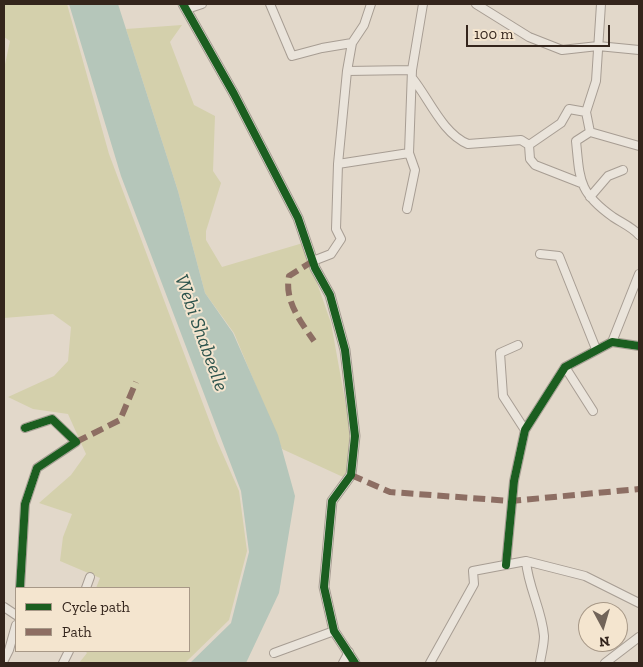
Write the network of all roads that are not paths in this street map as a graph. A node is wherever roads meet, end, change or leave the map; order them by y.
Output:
1 (202, 4) edge
2 (270, 4) edge
3 (371, 4) edge
4 (423, 4) edge
5 (476, 4) edge
6 (601, 4) edge
7 (485, 6) edge
8 (185, 7) edge
9 (352, 44) junction
10 (598, 46) junction
11 (639, 50) edge
12 (412, 70) junction
13 (347, 71) junction
14 (412, 79) junction
15 (586, 112) junction
16 (590, 132) junction
17 (529, 145) junction
18 (639, 146) edge
19 (409, 153) junction
20 (338, 164) junction
21 (623, 170) dead end
22 (581, 183) junction
23 (590, 197) junction
24 (407, 209) dead end
25 (639, 235) edge
26 (540, 254) dead end
27 (313, 261) junction
28 (639, 276) edge
29 (612, 342) junction
30 (518, 345) dead end
31 (639, 346) edge
32 (596, 349) junction
33 (565, 367) junction
34 (593, 411) dead end
35 (25, 428) dead end
36 (525, 430) junction
37 (526, 561) junction
38 (506, 565) junction
39 (90, 577) dead end
40 (20, 587) edge
41 (86, 587) edge
42 (639, 603) edge
43 (4, 607) edge
44 (15, 614) edge
45 (15, 629) edge
46 (334, 631) junction
47 (639, 636) edge
48 (349, 652) junction
49 (274, 653) dead end
50 (4, 660) edge
51 (343, 663) edge
52 (355, 663) edge
53 (430, 663) edge
54 (540, 663) edge
55 (605, 663) edge

1 - 8 street
2 - 9 street
3 - 9 street
4 - 12 street
5 - 7 street
6 - 10 street
7 - 10 street
8 - 27 street
9 - 13 street
10 - 11 street
10 - 15 street
12 - 13 street
12 - 14 street
13 - 20 street
14 - 17 street
14 - 19 street
15 - 16 street
15 - 17 street
16 - 18 street
16 - 22 street
17 - 22 street
19 - 20 street
19 - 24 street
20 - 27 street
21 - 23 street
22 - 23 street
23 - 25 street
26 - 32 street
27 - 46 street
28 - 29 street
29 - 31 street
29 - 32 street
30 - 36 street
32 - 33 street
33 - 34 street
33 - 36 street
35 - 40 street
36 - 38 street
37 - 38 street
37 - 42 street
37 - 54 street
38 - 53 street
39 - 41 street
43 - 44 street
45 - 50 street
46 - 48 street
46 - 49 street
47 - 55 street
48 - 51 street
48 - 52 street

